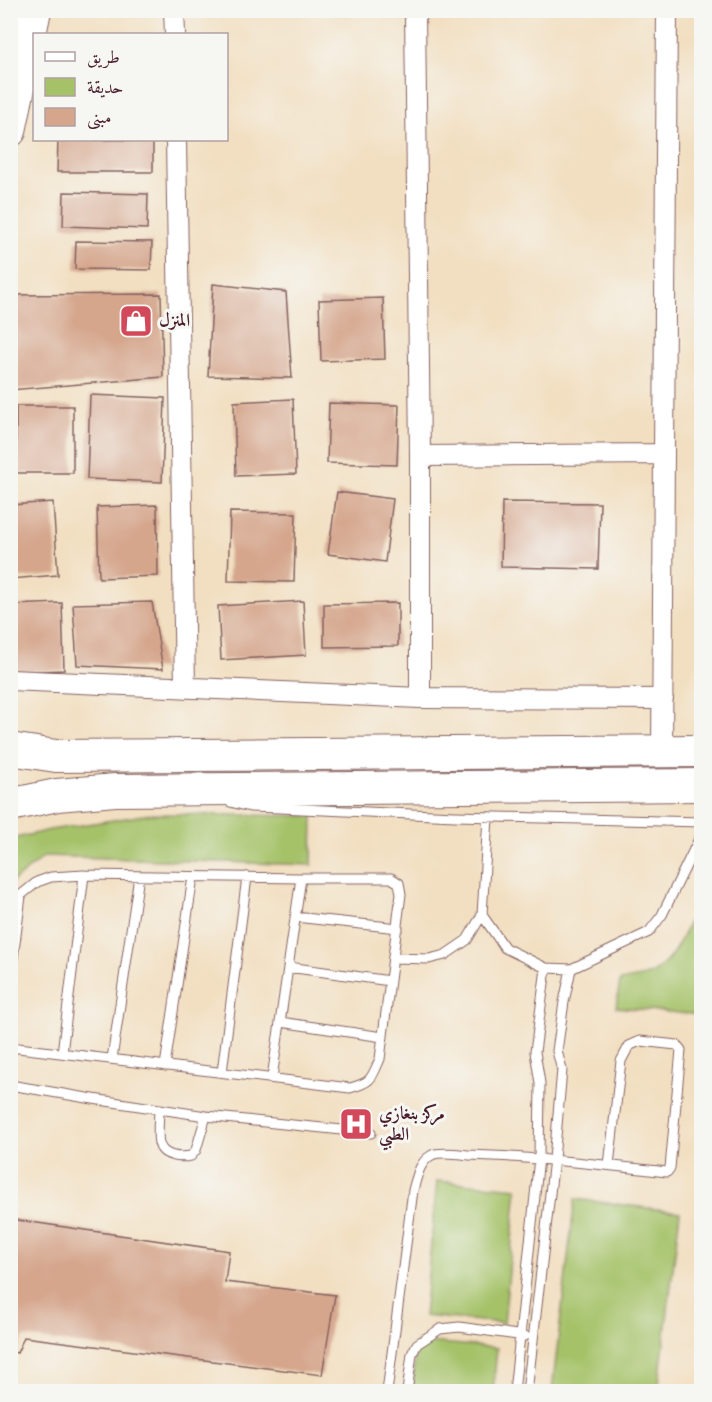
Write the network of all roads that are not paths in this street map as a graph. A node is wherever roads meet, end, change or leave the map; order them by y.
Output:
1 (26, 10) edge
2 (35, 10) edge
3 (174, 10) edge
4 (414, 10) edge
5 (667, 10) edge
6 (175, 33) edge
7 (10, 50) edge
8 (10, 131) edge
9 (176, 141) edge
10 (664, 454) junction
11 (420, 456) junction
12 (10, 680) edge
13 (185, 688) junction
14 (420, 698) junction
15 (663, 699) junction
16 (10, 749) edge
17 (702, 751) edge
18 (662, 752) junction
19 (702, 785) edge
20 (197, 789) junction
21 (10, 805) edge
22 (488, 817) junction
23 (702, 822) edge
24 (702, 833) edge
25 (84, 875) junction
26 (139, 876) junction
27 (193, 877) junction
28 (247, 877) junction
29 (301, 878) junction
30 (21, 896) junction
31 (10, 904) edge
32 (482, 915) junction
33 (295, 917) junction
34 (398, 928) junction
35 (394, 957) junction
36 (288, 967) junction
37 (546, 968) junction
38 (571, 969) junction
39 (390, 981) junction
40 (10, 982) edge
41 (280, 1022) junction
42 (383, 1036) junction
43 (10, 1047) edge
44 (62, 1053) junction
45 (112, 1059) junction
46 (165, 1066) junction
47 (222, 1072) junction
48 (272, 1078) junction
49 (10, 1085) edge
50 (159, 1109) junction
51 (206, 1116) junction
52 (371, 1133) dead end
53 (539, 1158) junction
54 (554, 1159) junction
55 (609, 1165) junction
56 (520, 1335) junction
57 (533, 1336) junction
58 (387, 1392) edge
59 (406, 1392) edge
60 (514, 1392) edge
61 (527, 1392) edge

1 - 7 highway
2 - 8 highway
3 - 6 street
4 - 11 street
5 - 10 street
9 - 13 street
10 - 11 street
10 - 15 street
11 - 14 street
12 - 13 street
13 - 14 street
14 - 15 street
15 - 18 street
16 - 18 highway
17 - 18 highway
19 - 20 highway
20 - 21 highway
20 - 22 lane
22 - 23 lane
22 - 32 lane
24 - 38 lane
25 - 26 lane
25 - 30 lane
25 - 44 lane
26 - 27 lane
26 - 45 lane
27 - 28 lane
27 - 46 lane
28 - 29 lane
28 - 47 lane
29 - 33 lane
29 - 34 lane
30 - 31 lane
30 - 40 lane
32 - 35 lane
32 - 37 lane
33 - 34 lane
33 - 36 lane
34 - 35 lane
35 - 39 lane
36 - 39 lane
36 - 41 lane
37 - 38 lane
37 - 53 lane
38 - 54 lane
39 - 42 lane
41 - 42 lane
41 - 48 lane
42 - 48 lane
43 - 44 lane
44 - 45 lane
45 - 46 lane
46 - 47 lane
47 - 48 lane
49 - 50 lane
50 - 51 lane
50 - 51 lane
51 - 52 lane
53 - 54 lane
53 - 56 lane
53 - 58 lane
54 - 55 lane
54 - 57 lane
55 - 55 lane
56 - 57 lane
56 - 59 lane
56 - 60 lane
57 - 61 lane

